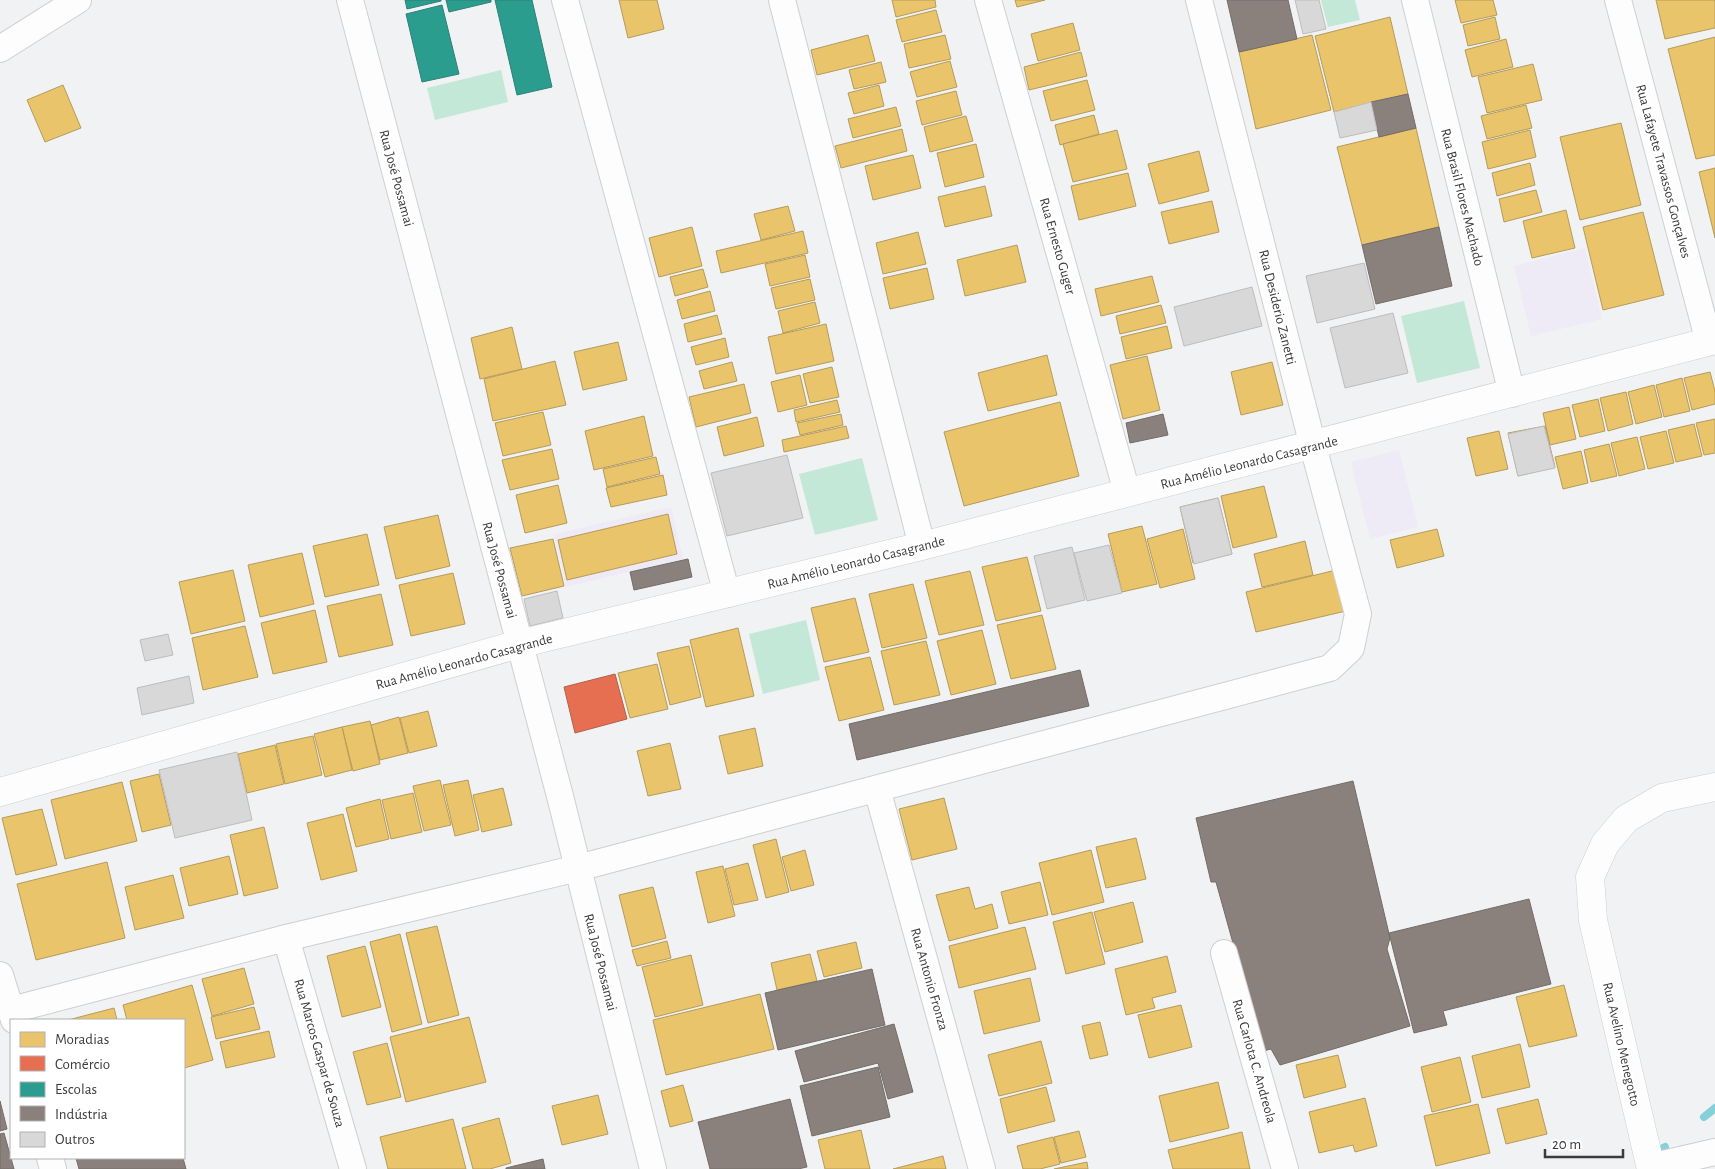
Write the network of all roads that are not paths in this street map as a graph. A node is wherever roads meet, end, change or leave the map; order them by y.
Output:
1 (78, 0) edge
2 (350, 0) edge
3 (565, 0) edge
4 (782, 0) edge
5 (988, 0) edge
6 (1199, 0) edge
7 (1415, 0) edge
8 (1618, 0) edge
9 (0, 49) edge
10 (1712, 341) edge
11 (1512, 394) junction
12 (1313, 446) junction
13 (1127, 492) junction
14 (922, 546) junction
15 (727, 594) junction
16 (519, 644) junction
17 (1715, 787) edge
18 (877, 789) junction
19 (0, 792) edge
20 (578, 868) junction
21 (286, 938) junction
22 (1224, 953) dead end
23 (0, 975) edge
24 (12, 1015) edge
25 (1715, 1152) edge
26 (1648, 1168) edge
27 (353, 1169) edge
28 (653, 1169) edge
29 (982, 1169) edge
30 (1285, 1169) edge

1 - 9 street
2 - 16 street, Rua José Possamai
3 - 15 street
4 - 14 street
5 - 13 street, Rua Ernesto Guger
6 - 12 street, Rua Desiderio Zanetti
7 - 11 street, Rua Brasil Flores Machado
8 - 10 street, Rua Lafayete Travassos Gonçalves
10 - 11 street, Rua Amélio Leonardo Casagrande
11 - 12 street, Rua Amélio Leonardo Casagrande
12 - 13 street, Rua Amélio Leonardo Casagrande
12 - 18 street, Rua Desiderio Zanetti
13 - 14 street, Rua Amélio Leonardo Casagrande
14 - 15 street, Rua Amélio Leonardo Casagrande
15 - 16 street, Rua Amélio Leonardo Casagrande
16 - 19 street, Rua Amélio Leonardo Casagrande
16 - 20 street, Rua José Possamai
17 - 26 street, Rua Avelino Menegotto
18 - 20 street
18 - 29 street, Rua Antonio Fronza
20 - 21 street
20 - 28 street, Rua José Possamai
21 - 24 street
21 - 27 street, Rua Marcos Gaspar de Souza
22 - 30 street, Rua Carlota C. Andreola
23 - 24 street
25 - 26 street

